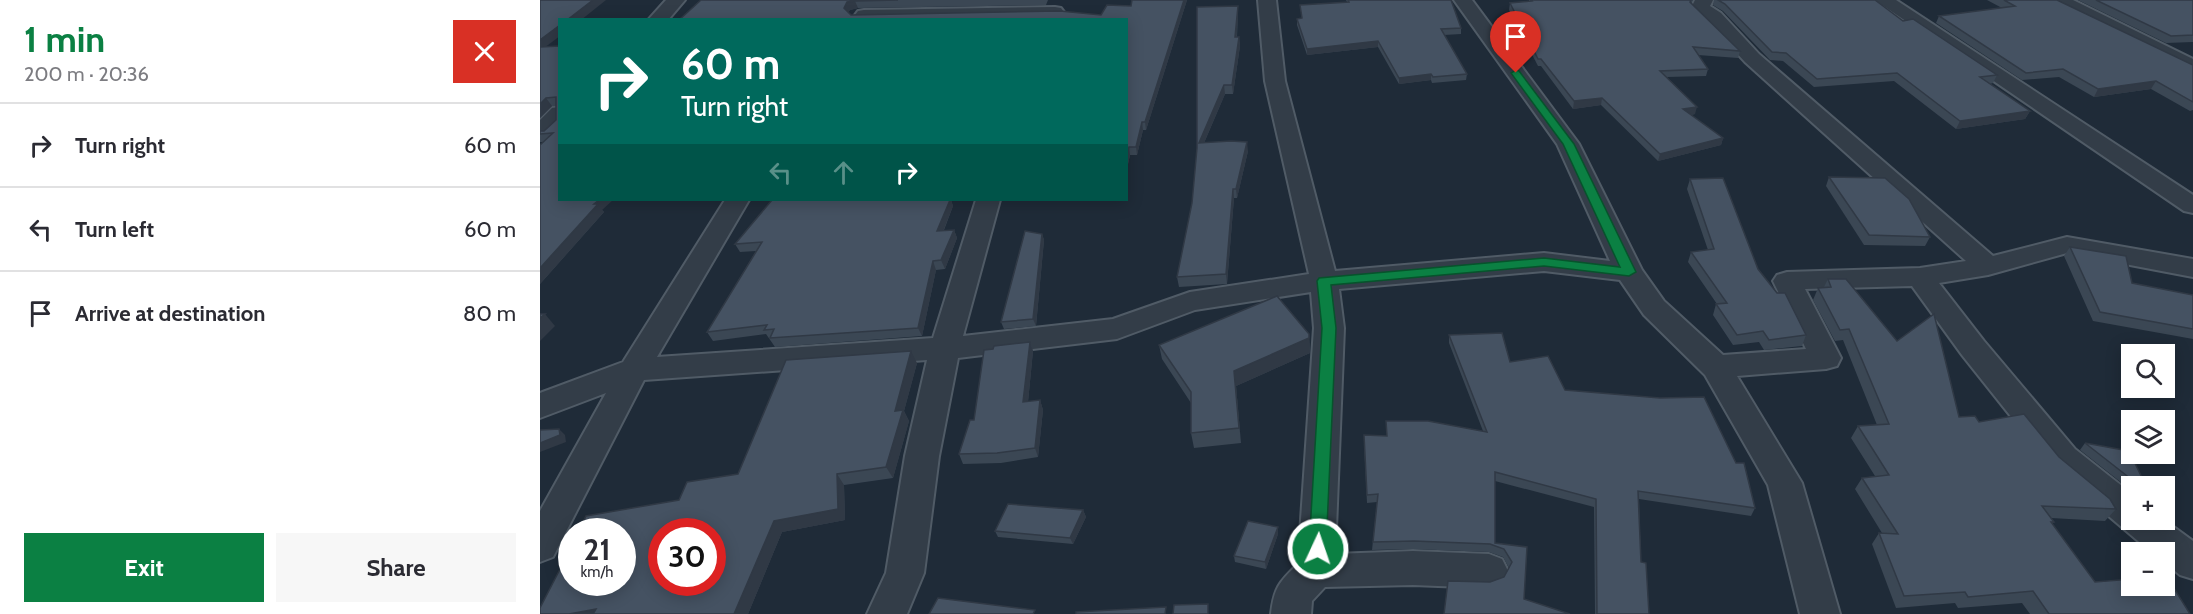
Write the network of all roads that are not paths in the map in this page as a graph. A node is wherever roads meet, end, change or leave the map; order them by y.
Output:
1 (676, 0) edge
2 (868, 0) edge
3 (1267, 0) edge
4 (1463, 0) edge
5 (1704, 0) edge
6 (1884, 0) edge
7 (2059, 0) edge
8 (1057, 10) edge
9 (855, 17) edge
10 (659, 18) edge
11 (2193, 67) edge
12 (558, 115) edge
13 (540, 132) edge
14 (736, 201) edge
15 (988, 201) edge
16 (2193, 206) edge
17 (1988, 266) junction
18 (2193, 267) edge
19 (1629, 272) junction
20 (1920, 278) junction
21 (1324, 281) junction
22 (945, 348) junction
23 (1716, 367) junction
24 (634, 370) junction
25 (540, 406) edge
26 (2121, 506) edge
27 (2150, 530) edge
28 (540, 546) edge
29 (2193, 563) edge
30 (1316, 571) junction
31 (1489, 571) dead end
32 (887, 614) edge
33 (1291, 614) edge
34 (1820, 614) edge

1 - 10 street
2 - 9 street
3 - 21 street
4 - 19 street
5 - 17 street
6 - 16 street
7 - 11 street
8 - 9 street
12 - 13 street
14 - 24 street
15 - 22 street
17 - 18 street
17 - 20 street
19 - 21 street
19 - 23 street
20 - 23 street
20 - 26 street
21 - 22 street
21 - 30 street
22 - 24 street
22 - 32 street
23 - 34 street
24 - 25 street
24 - 28 street
27 - 29 street
30 - 31 street
30 - 33 street

